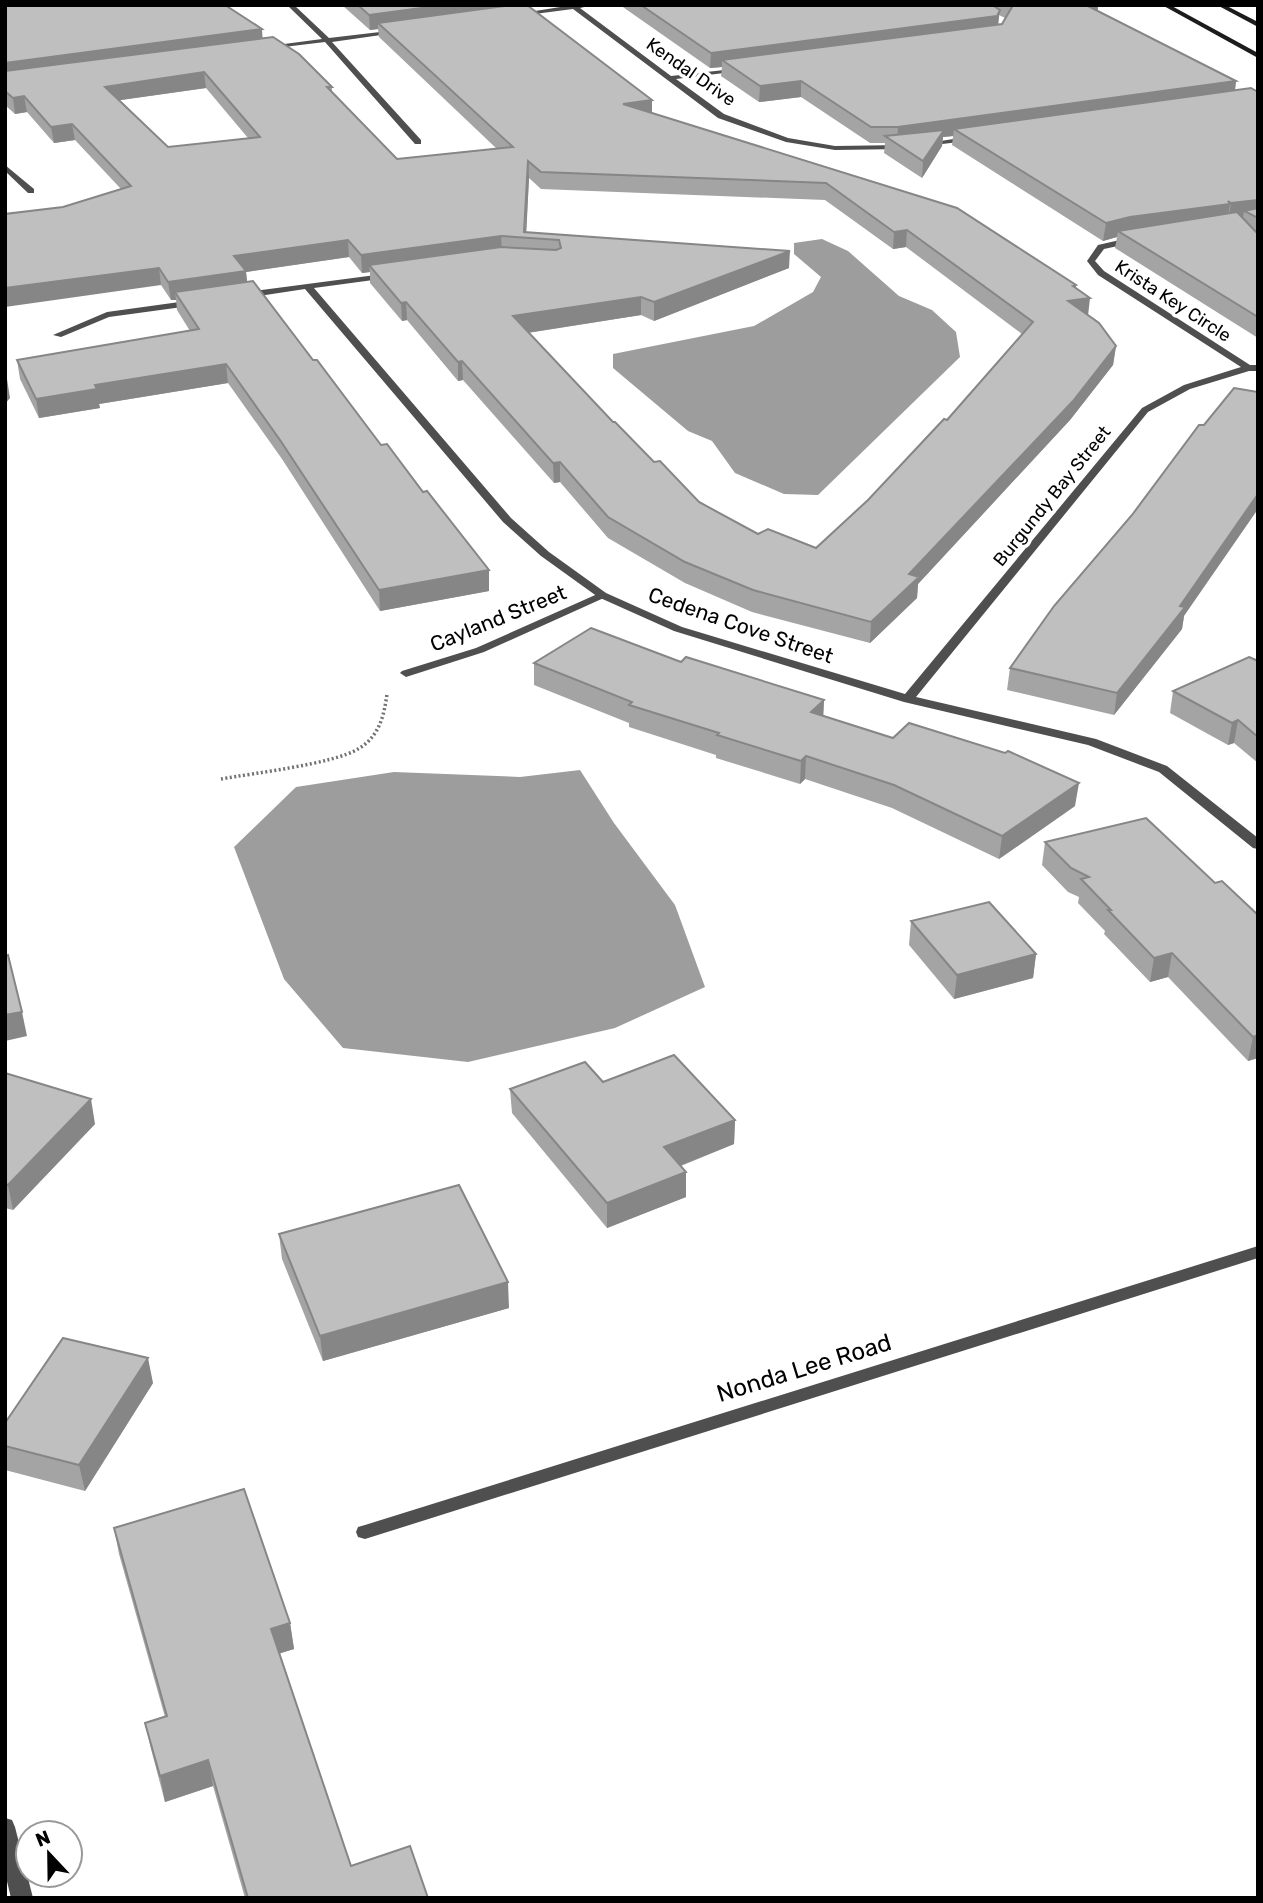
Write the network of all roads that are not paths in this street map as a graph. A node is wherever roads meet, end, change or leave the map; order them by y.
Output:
1 (290, 5) edge
2 (590, 5) edge
3 (1165, 5) edge
4 (1220, 5) edge
5 (574, 7) junction
6 (506, 16) edge
7 (1258, 25) edge
8 (410, 29) edge
9 (327, 40) junction
10 (260, 49) edge
11 (1258, 56) edge
12 (751, 67) edge
13 (668, 78) junction
14 (981, 136) edge
15 (418, 142) dead end
16 (5, 167) edge
17 (31, 191) dead end
18 (1141, 238) edge
19 (405, 272) edge
20 (309, 287) junction
21 (241, 296) edge
22 (201, 302) edge
23 (58, 335) dead end
24 (1253, 368) edge
25 (602, 595) junction
26 (406, 673) road end
27 (908, 699) junction
28 (1258, 845) edge
29 (1258, 1252) edge
30 (365, 1532) dead end
31 (5, 1827) edge
32 (22, 1898) edge

1 - 9 street
2 - 5 street
3 - 11 main road
4 - 7 main road
5 - 6 street
5 - 13 street, Kendal Drive
8 - 9 street
9 - 10 street
9 - 15 street
12 - 13 street
13 - 14 street, Kendal Drive
16 - 17 street
18 - 24 street, Krista Key Circle
19 - 20 street
20 - 21 street
20 - 25 street, Cedena Cove Street
22 - 23 street
24 - 27 street, Burgundy Bay Street
25 - 26 street, Cayland Street
25 - 27 street, Cedena Cove Street
27 - 28 street, Cedena Cove Street
29 - 30 street, Nonda Lee Road
31 - 32 street

